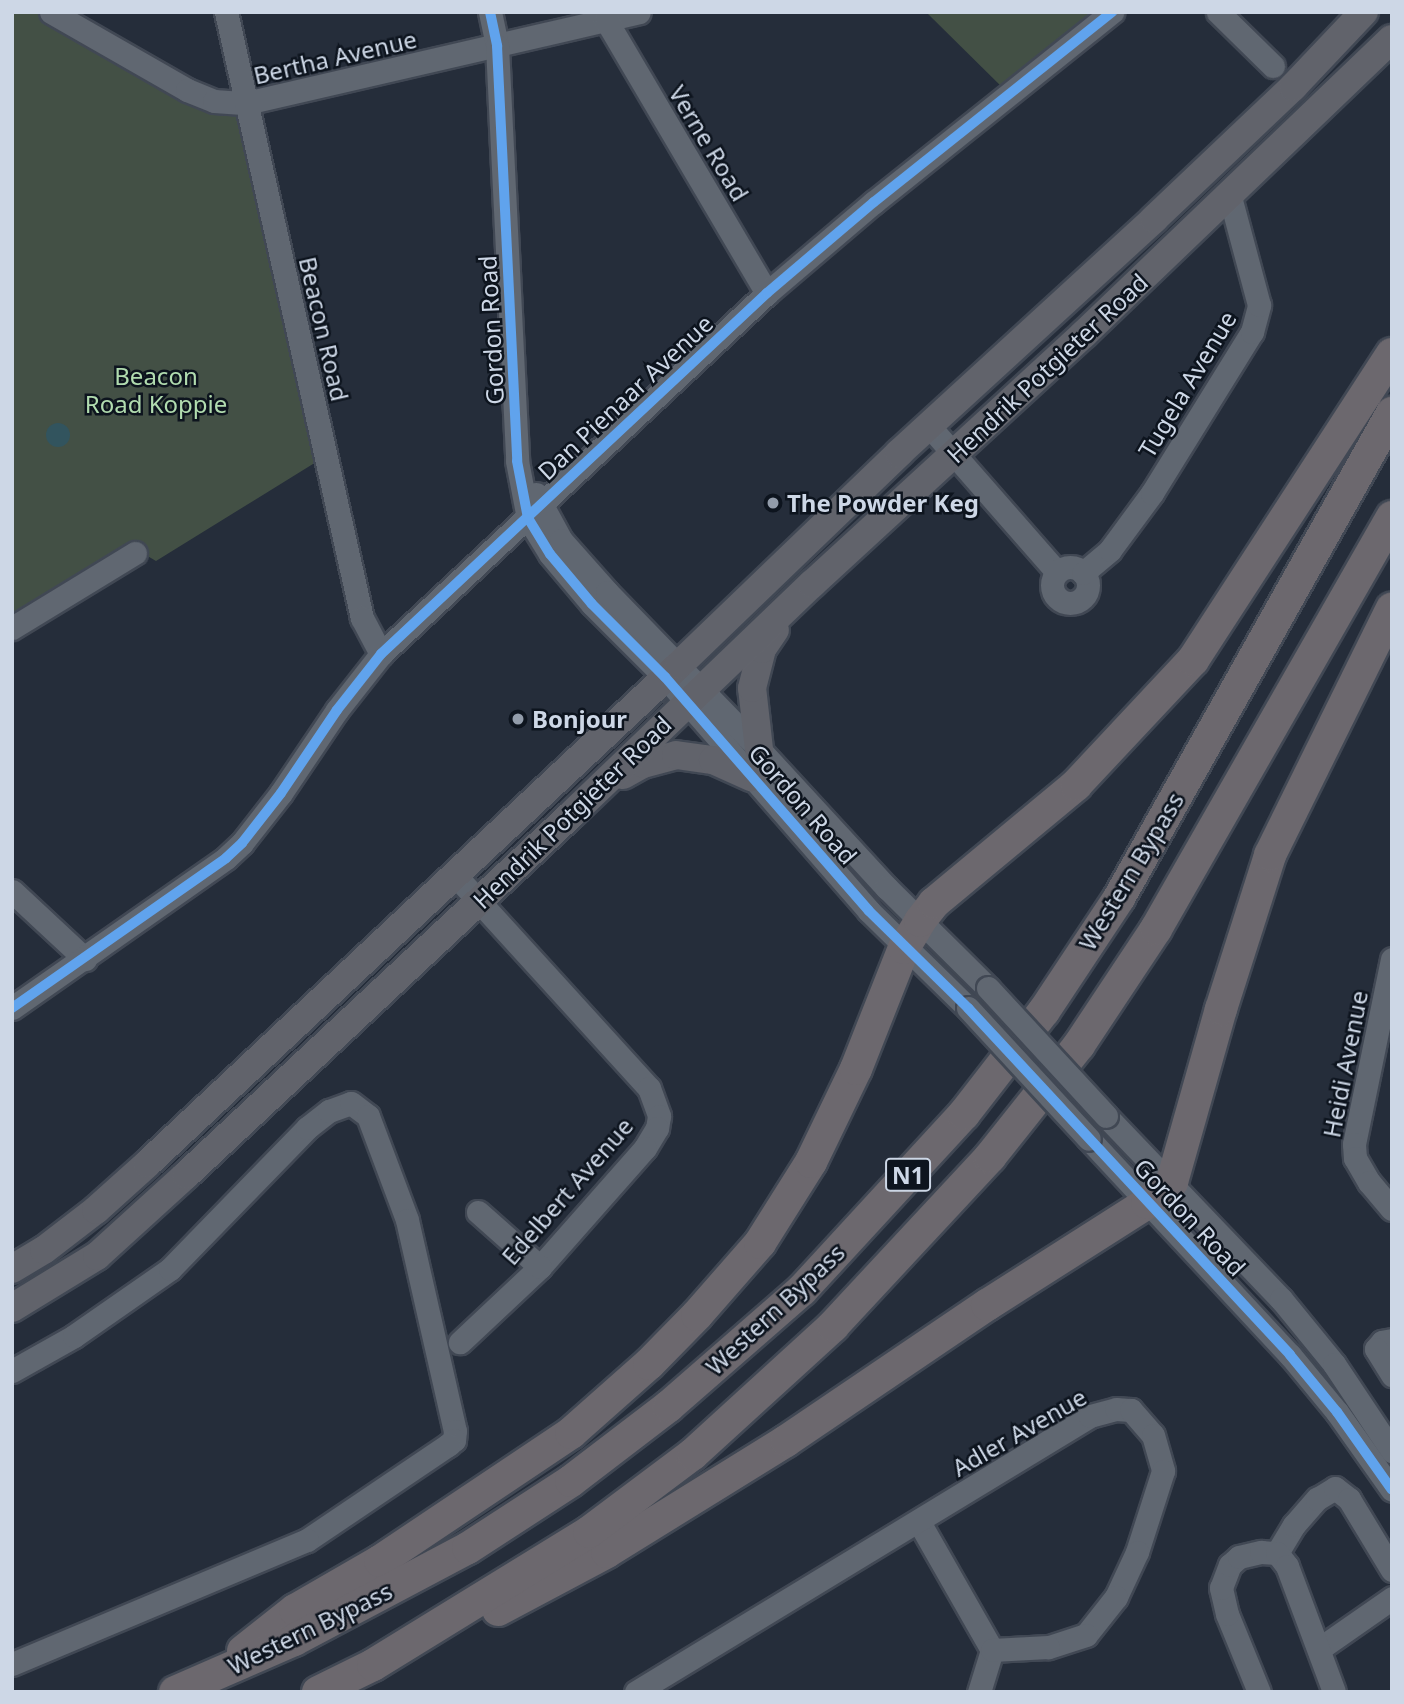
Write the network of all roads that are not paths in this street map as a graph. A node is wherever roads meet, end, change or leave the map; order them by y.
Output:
1 (51, 12) edge
2 (226, 12) edge
3 (490, 12) edge
4 (639, 12) edge
5 (1112, 12) edge
6 (1218, 12) edge
7 (1364, 12) edge
8 (606, 20) junction
9 (1392, 39) edge
10 (497, 46) junction
11 (1273, 66) dead end
12 (246, 103) junction
13 (1230, 197) junction
14 (767, 293) junction
15 (1392, 354) edge
16 (1392, 413) edge
17 (930, 427) junction
18 (953, 456) junction
19 (534, 512) junction
20 (1392, 517) edge
21 (135, 553) dead end
22 (1057, 572) junction
23 (1083, 573) junction
24 (812, 584) junction
25 (1392, 608) edge
26 (12, 628) edge
27 (381, 654) junction
28 (672, 671) junction
29 (694, 696) junction
30 (759, 749) junction
31 (751, 778) junction
32 (574, 812) junction
33 (455, 874) junction
34 (12, 891) edge
35 (478, 902) junction
36 (920, 922) junction
37 (904, 948) junction
38 (85, 959) junction
39 (1392, 959) edge
40 (12, 1008) edge
41 (1172, 1182) junction
42 (1147, 1203) junction
43 (1392, 1209) edge
44 (478, 1212) dead end
45 (540, 1267) junction
46 (12, 1269) edge
47 (12, 1308) edge
48 (1392, 1340) edge
49 (460, 1342) dead end
50 (12, 1371) edge
51 (1392, 1375) edge
52 (1392, 1451) edge
53 (1392, 1490) edge
54 (919, 1522) junction
55 (1277, 1553) junction
56 (1392, 1570) edge
57 (1392, 1598) edge
58 (1319, 1649) junction
59 (992, 1650) junction
60 (12, 1664) edge
61 (373, 1665) junction
62 (226, 1671) junction
63 (175, 1692) edge
64 (318, 1692) edge
65 (636, 1692) edge
66 (979, 1692) edge
67 (1259, 1692) edge
68 (1334, 1692) edge

1 - 12 street, Bertha Avenue
2 - 12 street, Beacon Road
3 - 10 street, Gordon Road
4 - 8 street, Bertha Avenue
5 - 14 street, Dan Pienaar Avenue
6 - 11 street
7 - 17 main road, Hendrik Potgieter Road
8 - 10 street, Bertha Avenue
8 - 14 street, Verne Road
9 - 13 main road, Hendrik Potgieter Road
10 - 12 street, Bertha Avenue
10 - 19 street, Gordon Road
12 - 27 street, Beacon Road
13 - 18 main road, Hendrik Potgieter Road
13 - 23 street, Tugela Avenue
14 - 19 street, Dan Pienaar Avenue
15 - 36 highway
16 - 62 highway, Western Bypass / N1
17 - 18 street
17 - 28 main road, Hendrik Potgieter Road
18 - 22 street
18 - 24 main road, Hendrik Potgieter Road
19 - 27 street, Dan Pienaar Avenue
19 - 28 street, Gordon Road
20 - 61 highway, Western Bypass / N1
21 - 26 street
22 - 23 street
22 - 23 street
24 - 29 main road, Hendrik Potgieter Road
24 - 30 main road
25 - 41 highway
27 - 38 street, Dan Pienaar Avenue
28 - 29 street, Gordon Road
28 - 33 main road, Hendrik Potgieter Road
29 - 30 street, Gordon Road
29 - 31 street, Gordon Road
29 - 32 main road, Hendrik Potgieter Road
30 - 36 street, Gordon Road
31 - 32 main road
31 - 37 street, Gordon Road
32 - 35 main road, Hendrik Potgieter Road
33 - 35 street, Edelbert Avenue
33 - 46 main road, Hendrik Potgieter Road
34 - 38 street
35 - 45 street, Edelbert Avenue
35 - 47 main road, Hendrik Potgieter Road
36 - 37 highway
36 - 41 street, Gordon Road, bridge
37 - 42 street, Gordon Road, bridge
37 - 62 highway
38 - 40 street, Dan Pienaar Avenue
39 - 43 street, Heidi Avenue
41 - 42 highway
41 - 52 street, Gordon Road
42 - 53 street, Gordon Road
42 - 61 highway
44 - 45 street
45 - 49 street, Edelbert Avenue
48 - 51 street
50 - 60 street
54 - 59 street
54 - 59 street, Adler Avenue
54 - 65 street, Adler Avenue
55 - 56 street
55 - 58 street
55 - 67 street
57 - 58 street
58 - 68 street
59 - 66 street
61 - 64 highway, Western Bypass / N1
62 - 63 highway, Western Bypass / N1

